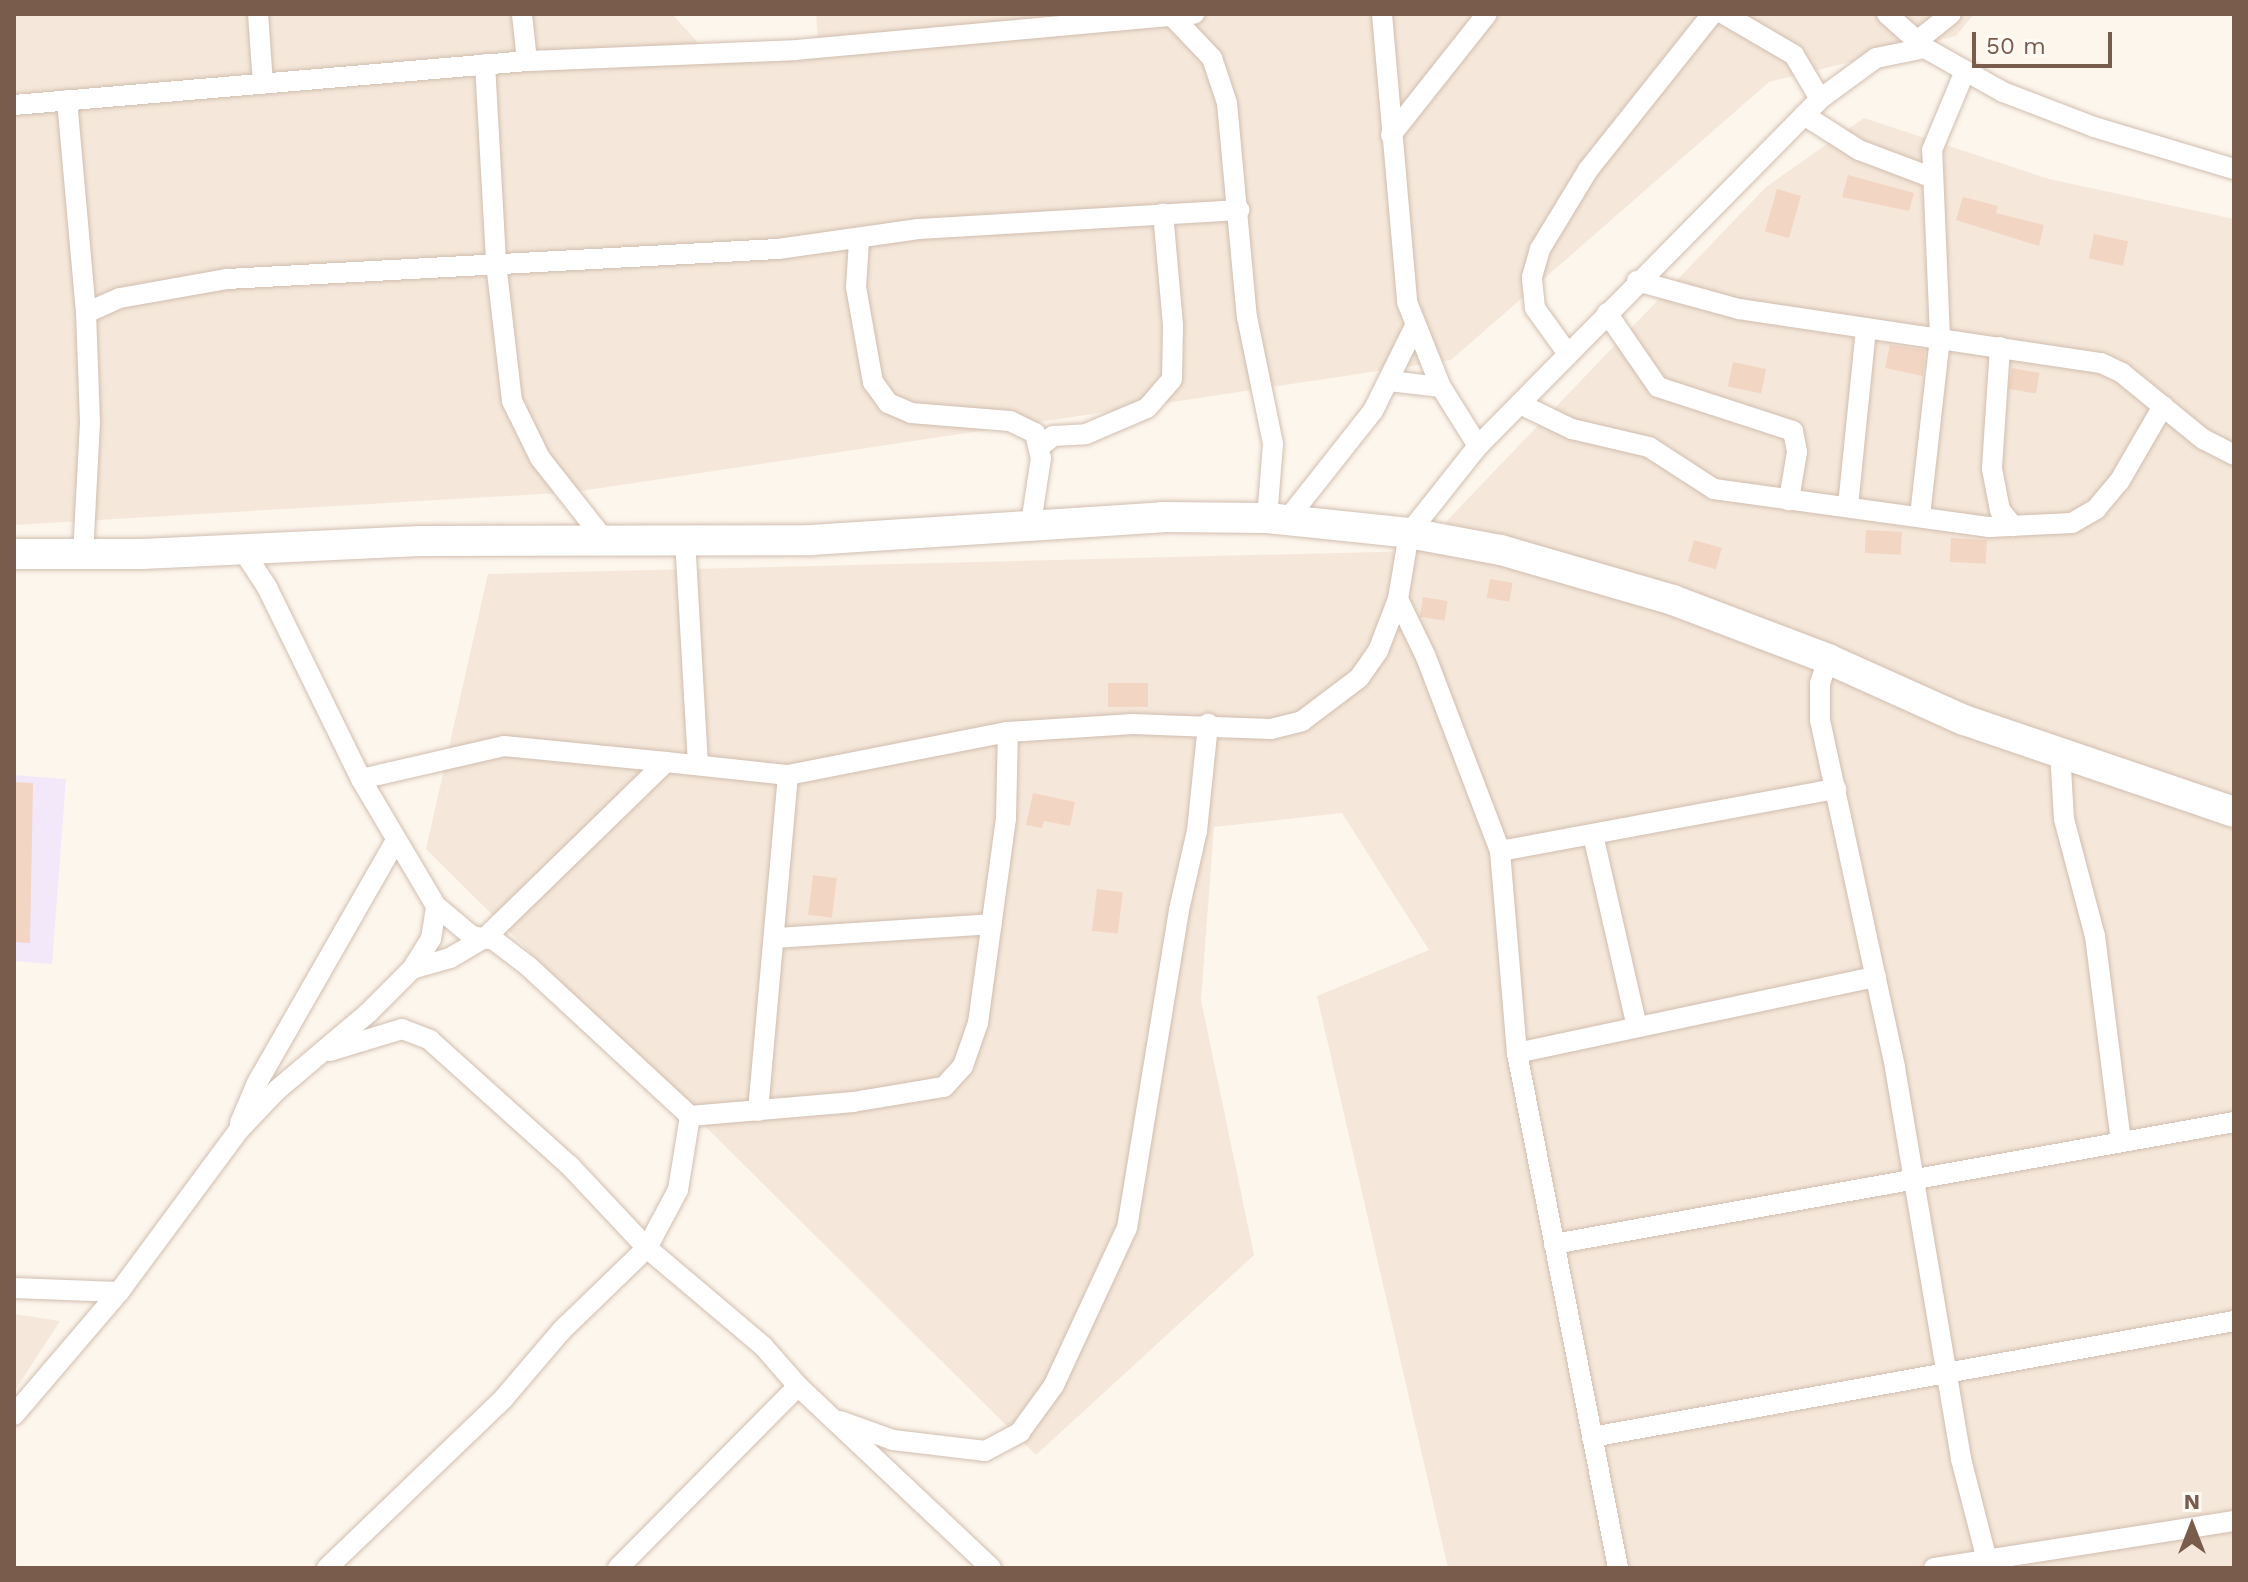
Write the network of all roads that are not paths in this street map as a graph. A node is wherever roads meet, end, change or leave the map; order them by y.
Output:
1 (258, 14) edge
2 (522, 14) edge
3 (928, 14) edge
4 (1194, 14) edge
5 (1382, 14) edge
6 (1487, 14) edge
7 (1712, 14) edge
8 (1724, 14) edge
9 (1887, 14) edge
10 (1951, 14) edge
11 (1135, 17) edge
12 (1173, 17) junction
13 (929, 35) junction
14 (1921, 44) junction
15 (527, 61) junction
16 (485, 64) junction
17 (1965, 71) junction
18 (263, 84) junction
19 (1820, 99) junction
20 (67, 100) junction
21 (14, 105) edge
22 (1804, 115) junction
23 (1391, 135) junction
24 (2234, 169) edge
25 (1933, 178) junction
26 (1239, 210) junction
27 (1163, 213) junction
28 (859, 241) junction
29 (496, 263) junction
30 (1637, 281) junction
31 (86, 313) junction
32 (1607, 313) junction
33 (1414, 328) junction
34 (1866, 328) junction
35 (1940, 337) junction
36 (2000, 347) junction
37 (1568, 354) junction
38 (1389, 381) junction
39 (1441, 387) junction
40 (1520, 404) junction
41 (2163, 406) junction
42 (1042, 445) junction
43 (1478, 446) junction
44 (2234, 455) edge
45 (1789, 500) junction
46 (1848, 506) junction
47 (1920, 516) junction
48 (1276, 520) junction
49 (1031, 523) junction
50 (2013, 526) junction
51 (1409, 533) junction
52 (603, 538) junction
53 (685, 539) junction
54 (242, 549) junction
55 (14, 554) edge
56 (83, 555) junction
57 (1398, 599) junction
58 (1828, 659) junction
59 (1208, 724) junction
60 (1008, 732) junction
61 (2060, 752) junction
62 (666, 762) junction
63 (698, 763) junction
64 (788, 775) junction
65 (361, 779) junction
66 (1836, 789) junction
67 (2234, 812) edge
68 (1593, 835) junction
69 (396, 840) junction
70 (1500, 851) junction
71 (436, 906) junction
72 (992, 924) junction
73 (486, 937) junction
74 (776, 938) junction
75 (412, 969) junction
76 (1876, 977) junction
77 (1637, 1027) junction
78 (1517, 1053) junction
79 (318, 1055) junction
80 (758, 1111) junction
81 (690, 1116) junction
82 (2234, 1122) edge
83 (238, 1131) junction
84 (2121, 1141) junction
85 (1914, 1179) junction
86 (1554, 1244) junction
87 (647, 1248) junction
88 (14, 1288) edge
89 (119, 1292) junction
90 (2234, 1321) edge
91 (1944, 1370) junction
92 (798, 1386) junction
93 (14, 1415) edge
94 (840, 1421) junction
95 (1592, 1437) junction
96 (2234, 1521) edge
97 (1988, 1562) edge
98 (327, 1568) edge
99 (618, 1568) edge
100 (991, 1568) edge
101 (1618, 1568) edge
102 (1934, 1568) edge

1 - 18 street
2 - 15 street
3 - 13 street
4 - 12 street
5 - 23 street
6 - 23 street
7 - 37 street
8 - 19 street
9 - 14 street
10 - 14 street
11 - 12 street
11 - 13 street
12 - 26 street
13 - 15 street
14 - 17 street
14 - 19 street
15 - 16 street
16 - 18 street
16 - 29 street
17 - 24 street
17 - 25 street
18 - 20 street
19 - 22 street
20 - 21 street
20 - 31 street
22 - 25 street
22 - 30 street
23 - 33 street
25 - 35 street
26 - 27 street
26 - 48 street
27 - 28 street
27 - 42 street
28 - 29 street
28 - 42 street
29 - 31 street
29 - 52 street
30 - 32 street
30 - 34 street
31 - 56 street
32 - 37 street
32 - 45 street
33 - 38 street
33 - 39 street
34 - 35 street
34 - 46 street
35 - 36 street
35 - 47 street
36 - 41 street
36 - 50 street
37 - 40 street
38 - 39 street
38 - 48 street
39 - 43 street
40 - 43 street
40 - 45 street
41 - 44 street
41 - 50 street
42 - 49 street
43 - 51 street
45 - 46 street
46 - 47 street
47 - 50 street
48 - 49 street
48 - 51 street
49 - 53 street
51 - 57 street
51 - 58 street
52 - 53 street
52 - 54 street
53 - 63 street
54 - 56 street
54 - 65 street
55 - 56 street
57 - 59 street
57 - 70 street
58 - 61 street
58 - 66 street
59 - 60 street
59 - 94 street
60 - 64 street
60 - 72 street
61 - 67 street
61 - 84 street
62 - 63 street
62 - 65 street
62 - 73 street
63 - 64 street
64 - 74 street
65 - 69 street
66 - 68 street
66 - 76 street
68 - 70 street
68 - 77 street
69 - 71 street
69 - 83 street
70 - 78 street
71 - 73 street
71 - 75 street
72 - 74 street
72 - 80 street
73 - 75 street
73 - 81 street
74 - 80 street
75 - 79 street
76 - 77 street
76 - 85 street
77 - 78 street
78 - 86 street
79 - 83 street
79 - 87 street
80 - 81 street
81 - 87 street
82 - 84 street
83 - 89 street
84 - 85 street
85 - 86 street
85 - 91 street
86 - 95 street
87 - 92 street
87 - 98 street
88 - 89 street
89 - 93 street
90 - 91 street
91 - 95 street
91 - 97 street
92 - 94 street
92 - 99 street
94 - 100 street
95 - 101 street
96 - 97 street
97 - 102 street

